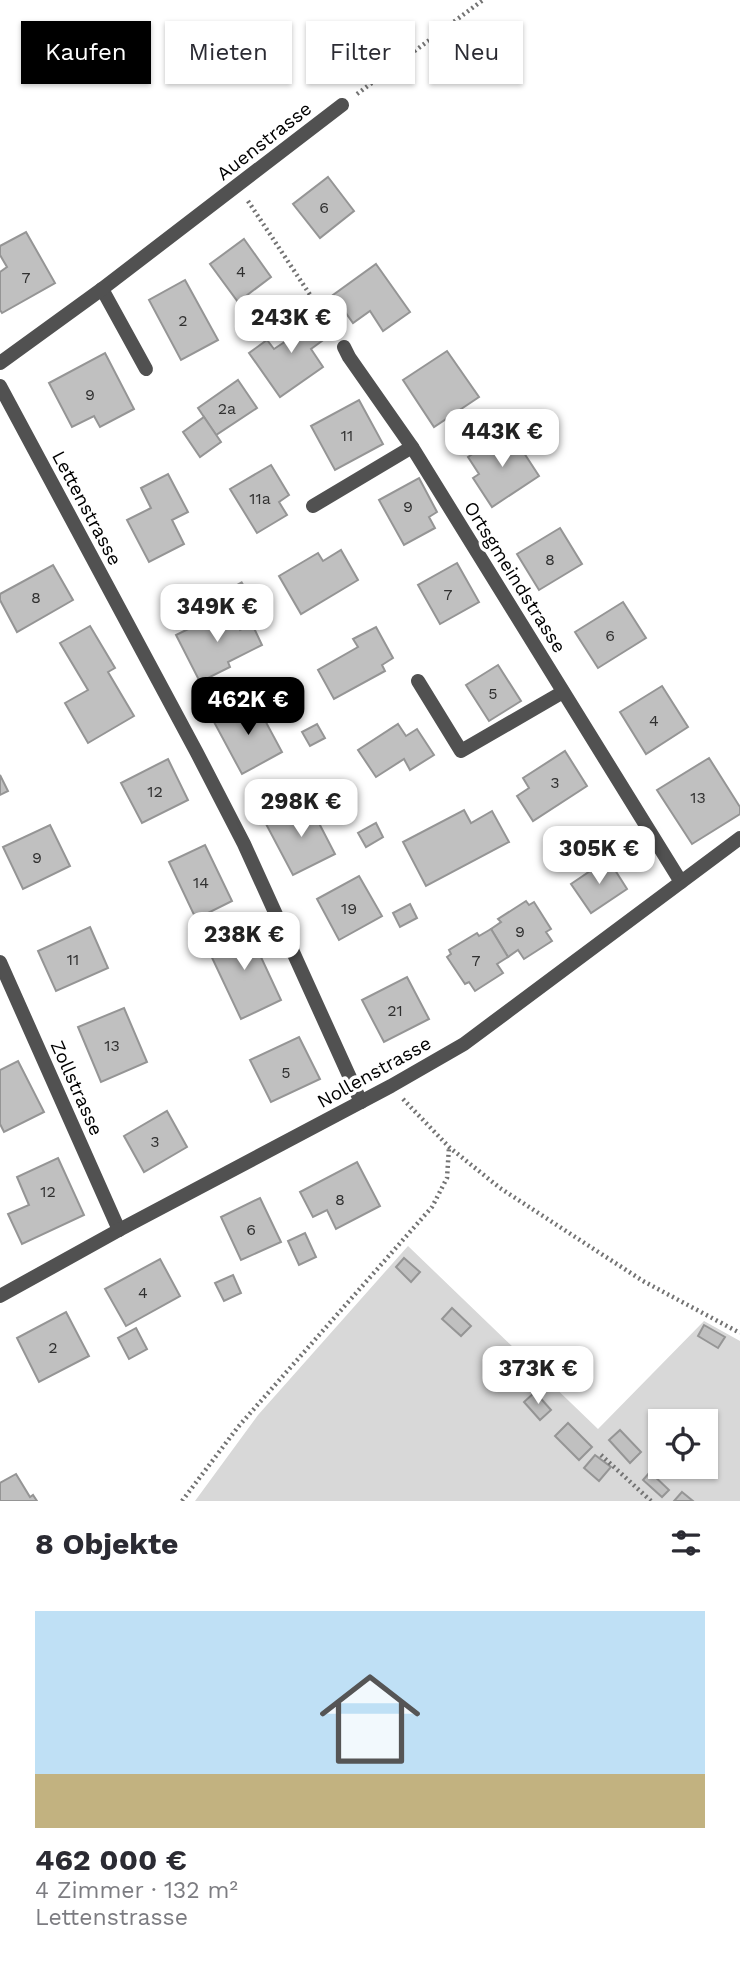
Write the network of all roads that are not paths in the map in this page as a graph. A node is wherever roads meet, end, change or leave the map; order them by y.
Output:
1 (342, 105) road end
2 (102, 289) junction
3 (344, 347) road end
4 (0, 363) edge
5 (146, 369) dead end
6 (0, 386) edge
7 (412, 447) junction
8 (313, 506) dead end
9 (418, 681) dead end
10 (563, 692) junction
11 (740, 838) edge
12 (681, 882) junction
13 (0, 962) edge
14 (361, 1102) junction
15 (119, 1230) junction
16 (0, 1296) edge

1 - 2 street, Auenstrasse
2 - 4 street, Auenstrasse
2 - 5 street
3 - 7 street, Ortsgmeindstrasse
6 - 14 street, Lettenstrasse
7 - 8 street
7 - 10 street, Ortsgmeindstrasse
9 - 10 street
10 - 12 street, Ortsgmeindstrasse
11 - 12 street, Nollenstrasse
12 - 14 street, Nollenstrasse
13 - 15 street, Zollstrasse
14 - 15 street, Nollenstrasse
15 - 16 street, Nollenstrasse

